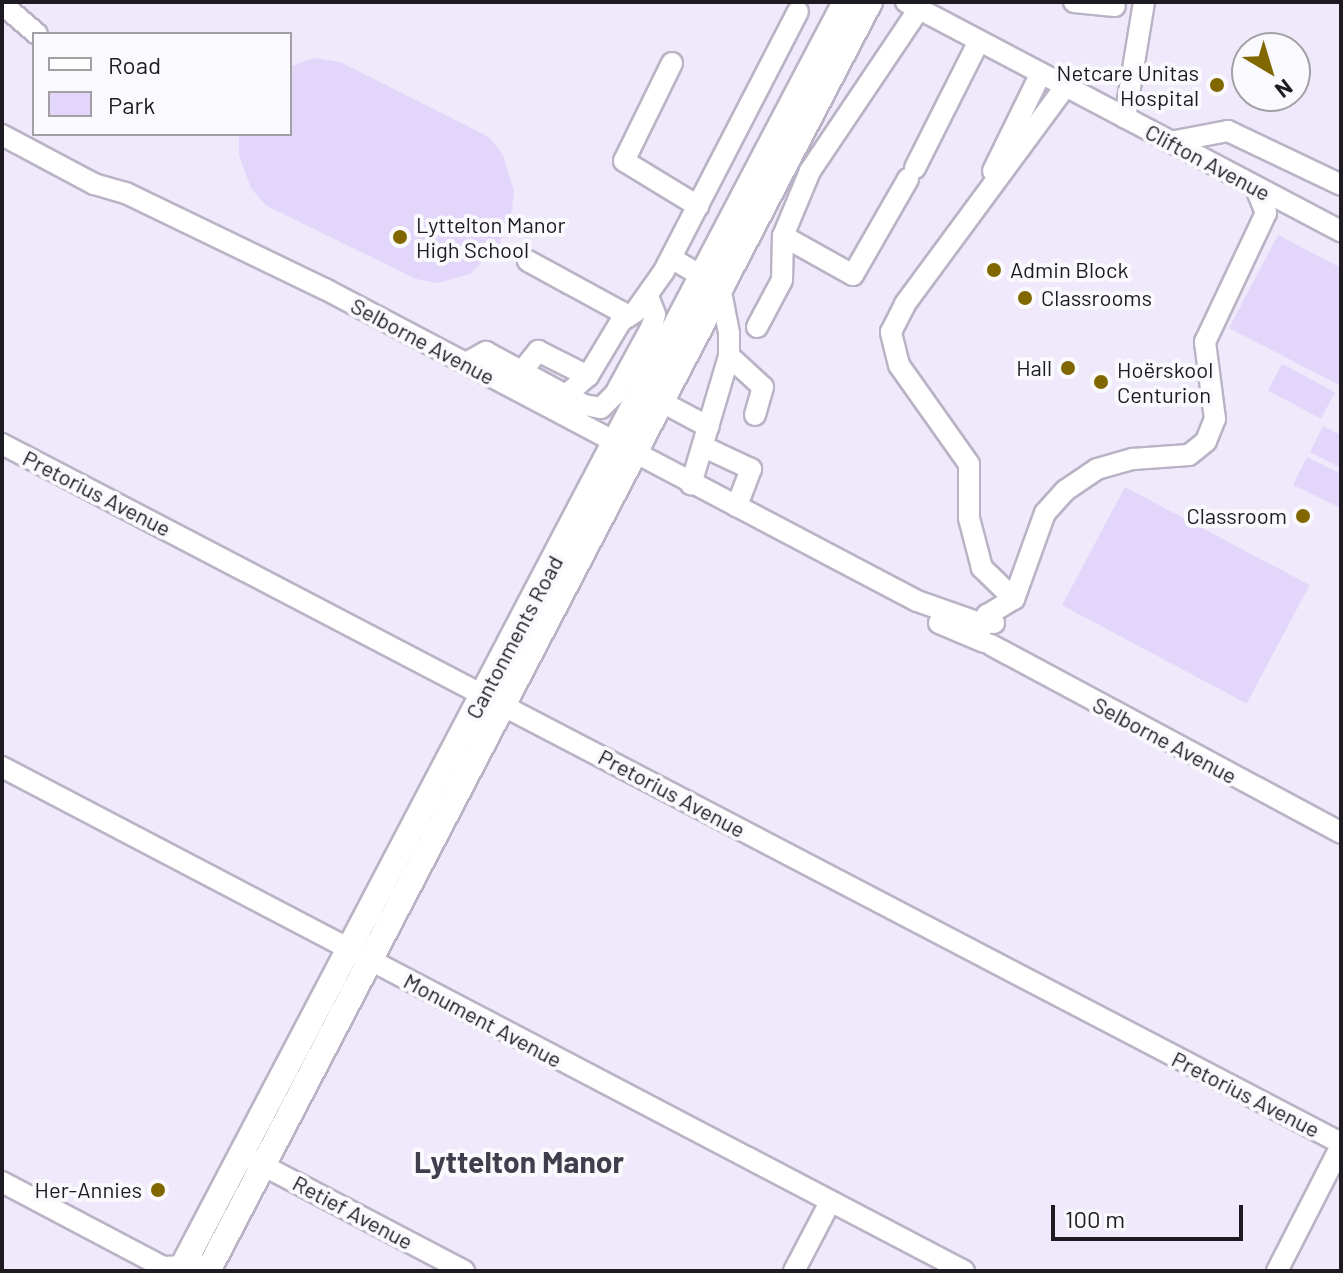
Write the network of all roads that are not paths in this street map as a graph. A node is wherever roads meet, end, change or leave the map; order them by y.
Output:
1 (845, 2) edge
2 (870, 2) edge
3 (1074, 2) edge
4 (1144, 2) edge
5 (2, 4) edge
6 (912, 5) edge
7 (1115, 6) dead end
8 (798, 11) dead end
9 (35, 32) edge
10 (979, 41) junction
11 (672, 63) dead end
12 (1041, 73) junction
13 (1065, 87) junction
14 (1125, 118) junction
15 (2, 120) edge
16 (32, 133) edge
17 (2, 135) edge
18 (41, 137) edge
19 (1170, 142) junction
20 (1341, 185) edge
21 (1255, 186) junction
22 (126, 193) junction
23 (981, 200) junction
24 (698, 206) junction
25 (1341, 231) edge
26 (783, 236) junction
27 (671, 258) junction
28 (528, 261) dead end
29 (711, 282) junction
30 (648, 297) junction
31 (629, 316) junction
32 (757, 327) dead end
33 (729, 356) junction
34 (466, 363) junction
35 (522, 371) junction
36 (588, 376) junction
37 (566, 395) junction
38 (660, 401) junction
39 (755, 415) dead end
40 (706, 437) junction
41 (2, 444) edge
42 (624, 450) junction
43 (691, 484) junction
44 (716, 497) junction
45 (737, 506) junction
46 (754, 519) junction
47 (1014, 599) junction
48 (991, 634) junction
49 (494, 698) junction
50 (2, 767) edge
51 (1286, 797) junction
52 (1341, 820) edge
53 (1341, 833) edge
54 (360, 955) junction
55 (1341, 1145) edge
56 (253, 1160) junction
57 (2, 1182) edge
58 (830, 1202) junction
59 (209, 1268) edge
60 (181, 1270) edge
61 (464, 1271) edge
62 (794, 1271) edge
63 (964, 1271) edge
64 (1277, 1271) edge

1 - 29 main road, Cantonments Road
2 - 29 main road, Cantonments Road
3 - 7 street
4 - 14 street
5 - 9 street
6 - 10 street, Clifton Avenue
6 - 26 street
8 - 24 street
10 - 12 street, Clifton Avenue
10 - 26 street
11 - 24 street
12 - 13 street, Clifton Avenue
12 - 23 street
13 - 14 street, Clifton Avenue
13 - 23 street
14 - 19 street, Clifton Avenue
15 - 16 street, Selborne Avenue
17 - 22 street, Selborne Avenue
18 - 22 street, Selborne Avenue
19 - 20 street
19 - 21 street, Clifton Avenue
21 - 25 street, Clifton Avenue
21 - 47 street
22 - 34 street, Selborne Avenue
23 - 47 street
24 - 27 street
26 - 32 street
27 - 29 street
27 - 30 street
28 - 31 street
29 - 33 street
29 - 38 main road, Cantonments Road
29 - 42 main road, Cantonments Road
30 - 31 street
30 - 37 street
31 - 36 street
33 - 39 street
33 - 40 street
34 - 35 street
34 - 42 street, Selborne Avenue
35 - 36 street
35 - 37 street
36 - 37 street
38 - 40 street
38 - 42 main road, Cantonments Road
40 - 43 street
40 - 45 street
41 - 49 street, Pretorius Avenue
42 - 43 street, Selborne Avenue
42 - 49 main road, Cantonments Road
43 - 44 street, Selborne Avenue
44 - 45 street, Selborne Avenue
44 - 46 street, Selborne Avenue
45 - 46 street, Selborne Avenue
46 - 48 street, Selborne Avenue
47 - 48 street
48 - 51 street, Selborne Avenue
49 - 54 main road, Cantonments Road
49 - 55 street, Pretorius Avenue
50 - 54 street, Monument Avenue
51 - 52 street, Selborne Avenue
51 - 53 street, Selborne Avenue
54 - 56 main road, Cantonments Road
54 - 58 street, Monument Avenue
55 - 64 street
56 - 59 main road, Cantonments Road
56 - 60 main road, Cantonments Road
56 - 61 street, Retief Avenue
57 - 60 street
58 - 62 street
58 - 63 street, Monument Avenue
59 - 60 street

